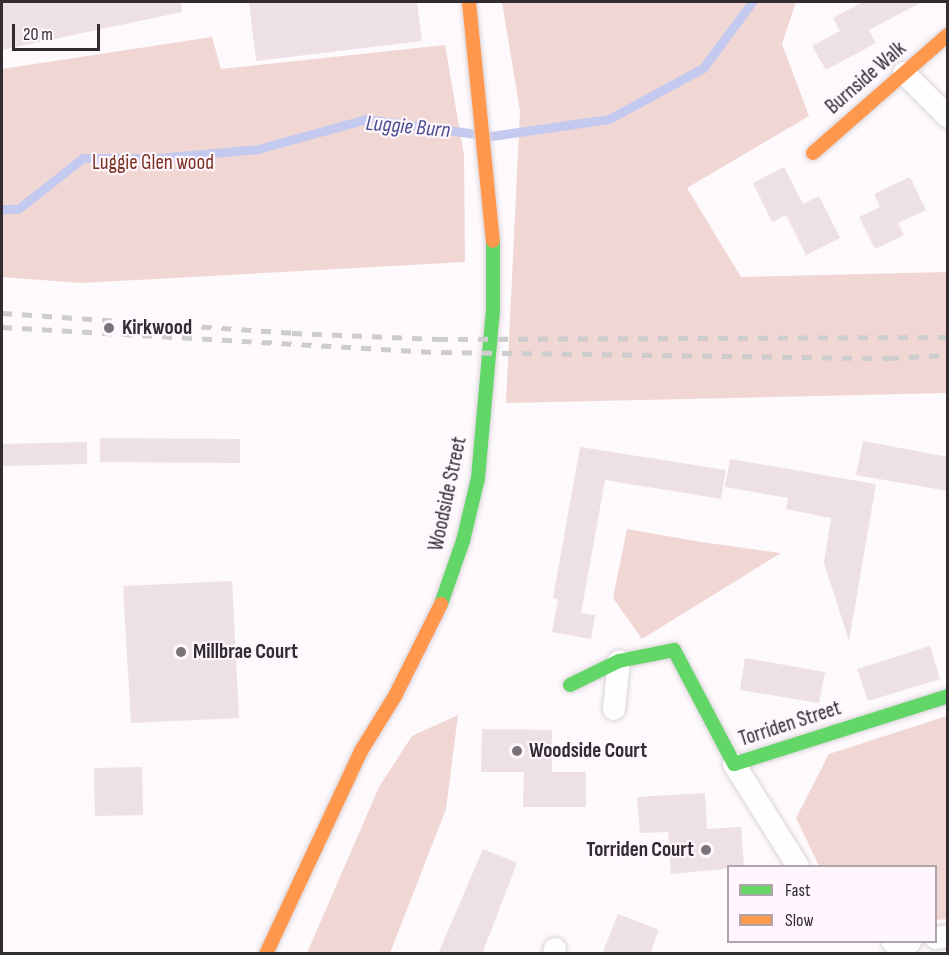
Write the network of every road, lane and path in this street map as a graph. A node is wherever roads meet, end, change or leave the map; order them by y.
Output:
1 (469, 2) edge
2 (948, 35) edge
3 (904, 73) junction
4 (948, 117) edge
5 (813, 153) dead end
6 (619, 662) junction
7 (570, 685) dead end
8 (948, 696) edge
9 (614, 709) dead end
10 (734, 764) junction
11 (797, 865) edge
12 (266, 954) edge

1 - 12 street, Woodside Street
2 - 3 street, Burnside Walk
3 - 4 street
3 - 5 street, Burnside Walk
6 - 7 street
6 - 9 street
6 - 10 street, Torriden Street
8 - 10 street, Torriden Street
10 - 11 street

